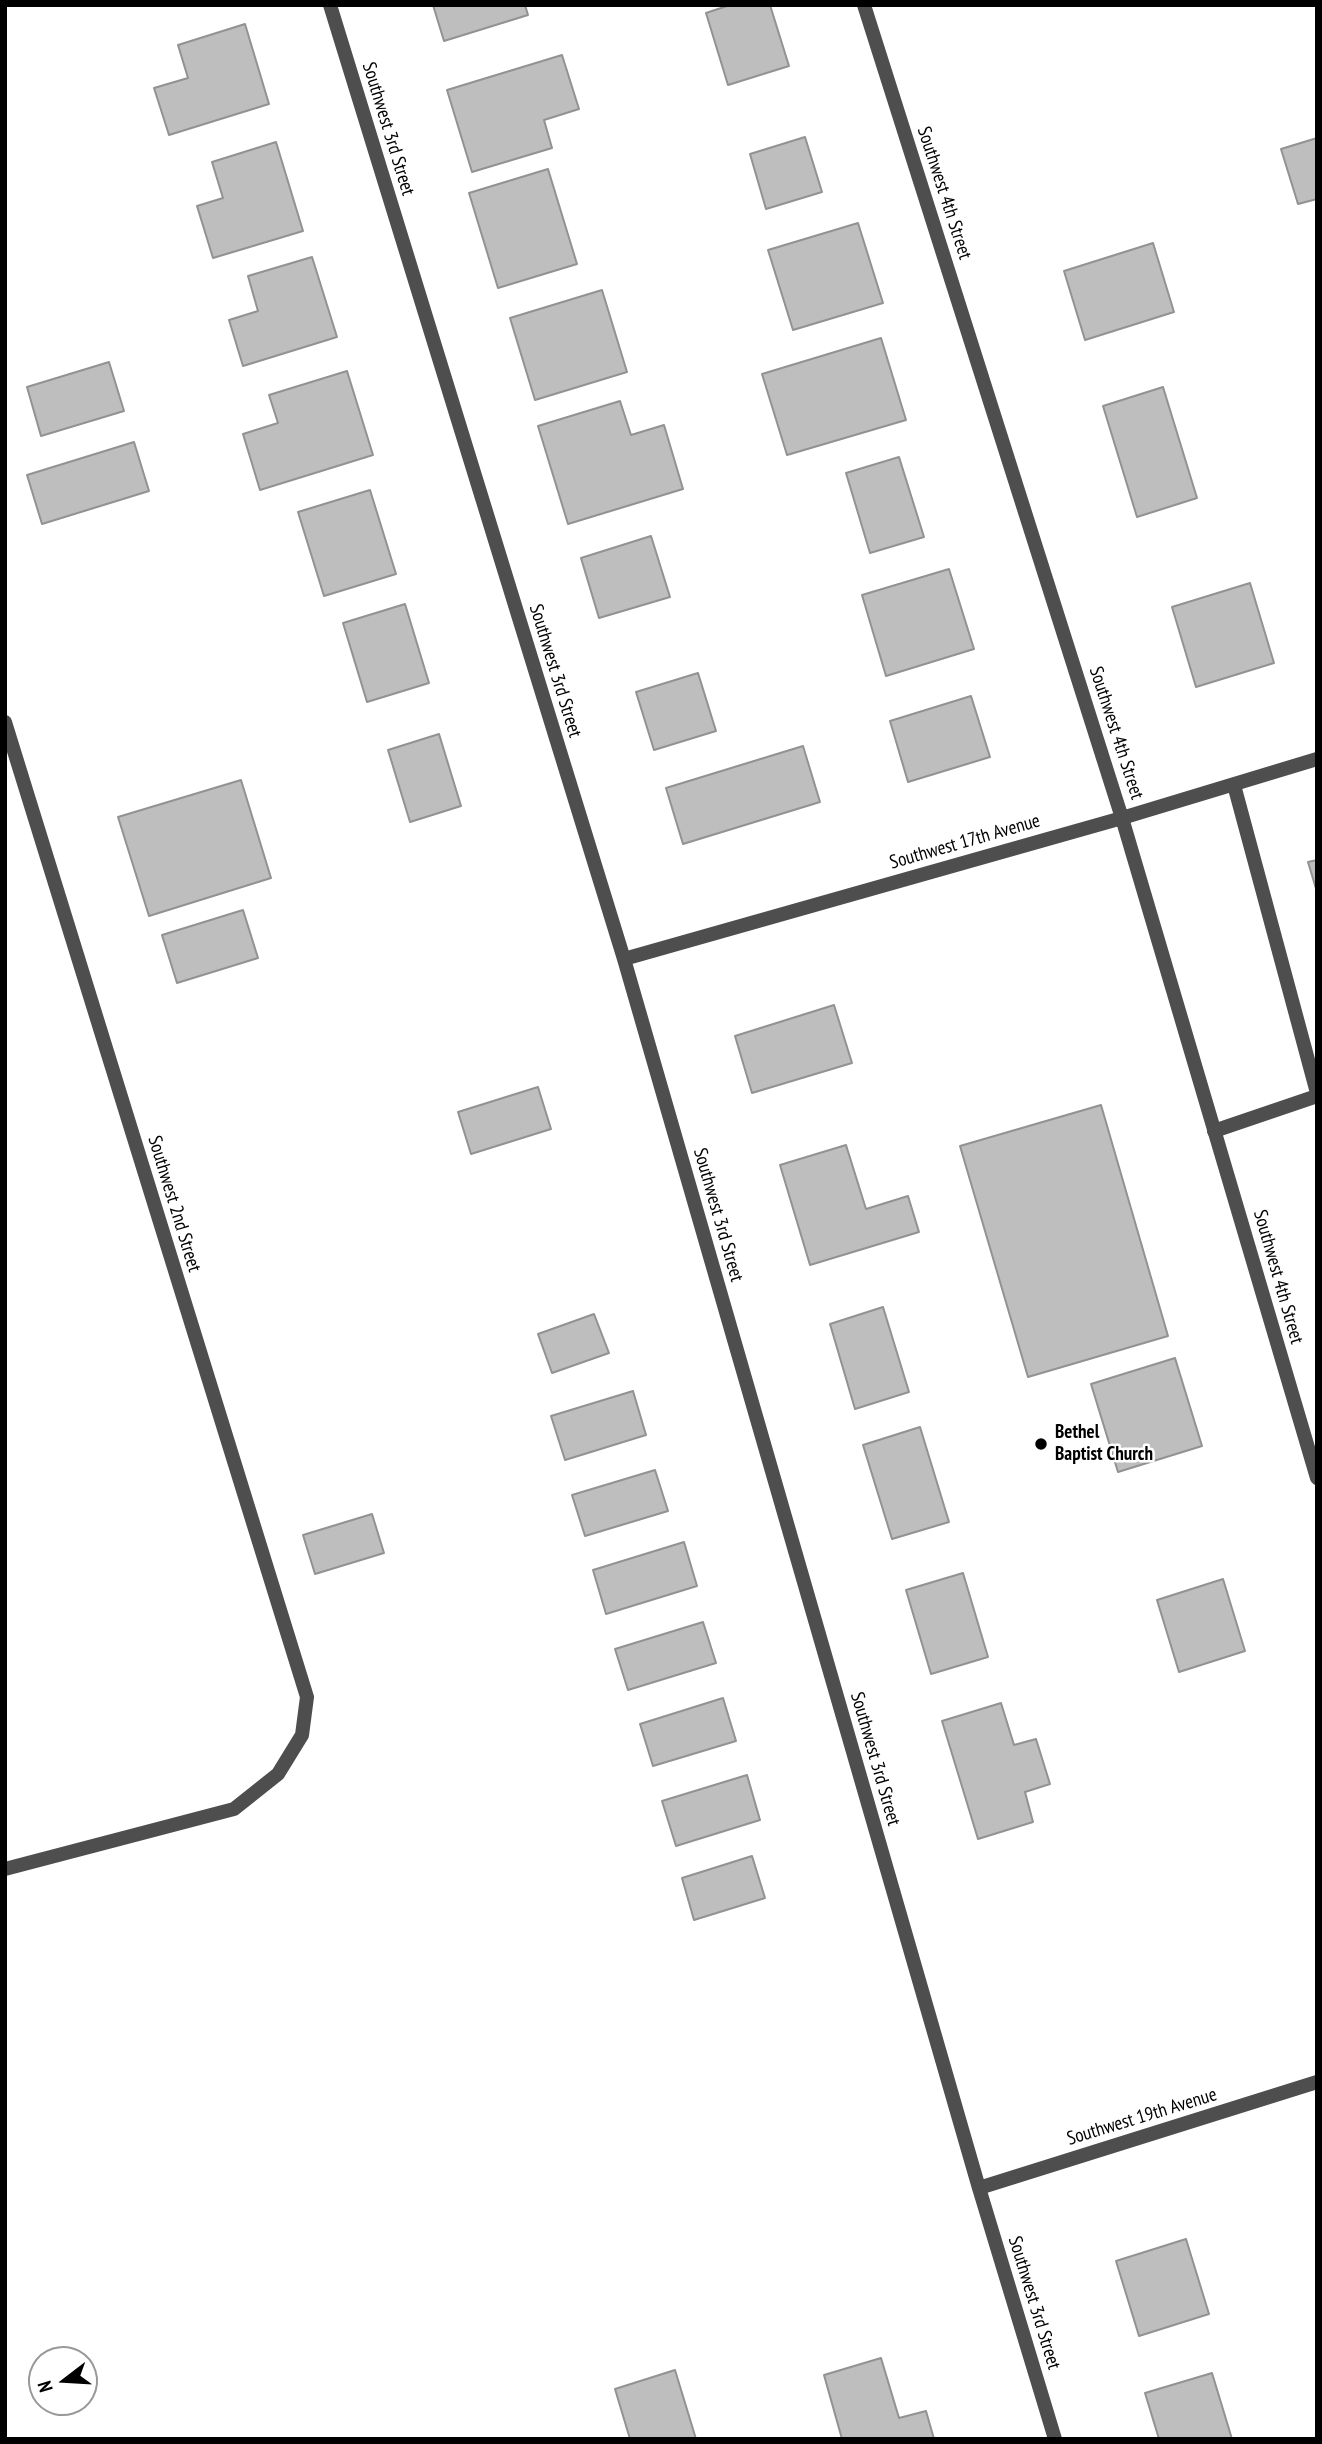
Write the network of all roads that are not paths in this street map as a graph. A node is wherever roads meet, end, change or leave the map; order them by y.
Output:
1 (330, 5) edge
2 (864, 5) edge
3 (5, 722) edge
4 (1317, 760) edge
5 (1234, 785) junction
6 (1122, 818) junction
7 (624, 959) junction
8 (1317, 1094) edge
9 (1214, 1131) junction
10 (1317, 1478) edge
11 (5, 1869) edge
12 (1317, 2082) edge
13 (979, 2188) junction
14 (1055, 2439) edge

1 - 7 street, Southwest 3rd Street
2 - 6 street, Southwest 4th Street
3 - 11 street, Southwest 2nd Street
4 - 5 street, Southwest 17th Avenue
5 - 6 street, Southwest 17th Avenue
5 - 8 street
6 - 7 street, Southwest 17th Avenue
6 - 9 street, Southwest 4th Street
7 - 13 street, Southwest 3rd Street
8 - 9 street
9 - 10 street, Southwest 4th Street
12 - 13 street, Southwest 19th Avenue
13 - 14 street, Southwest 3rd Street

